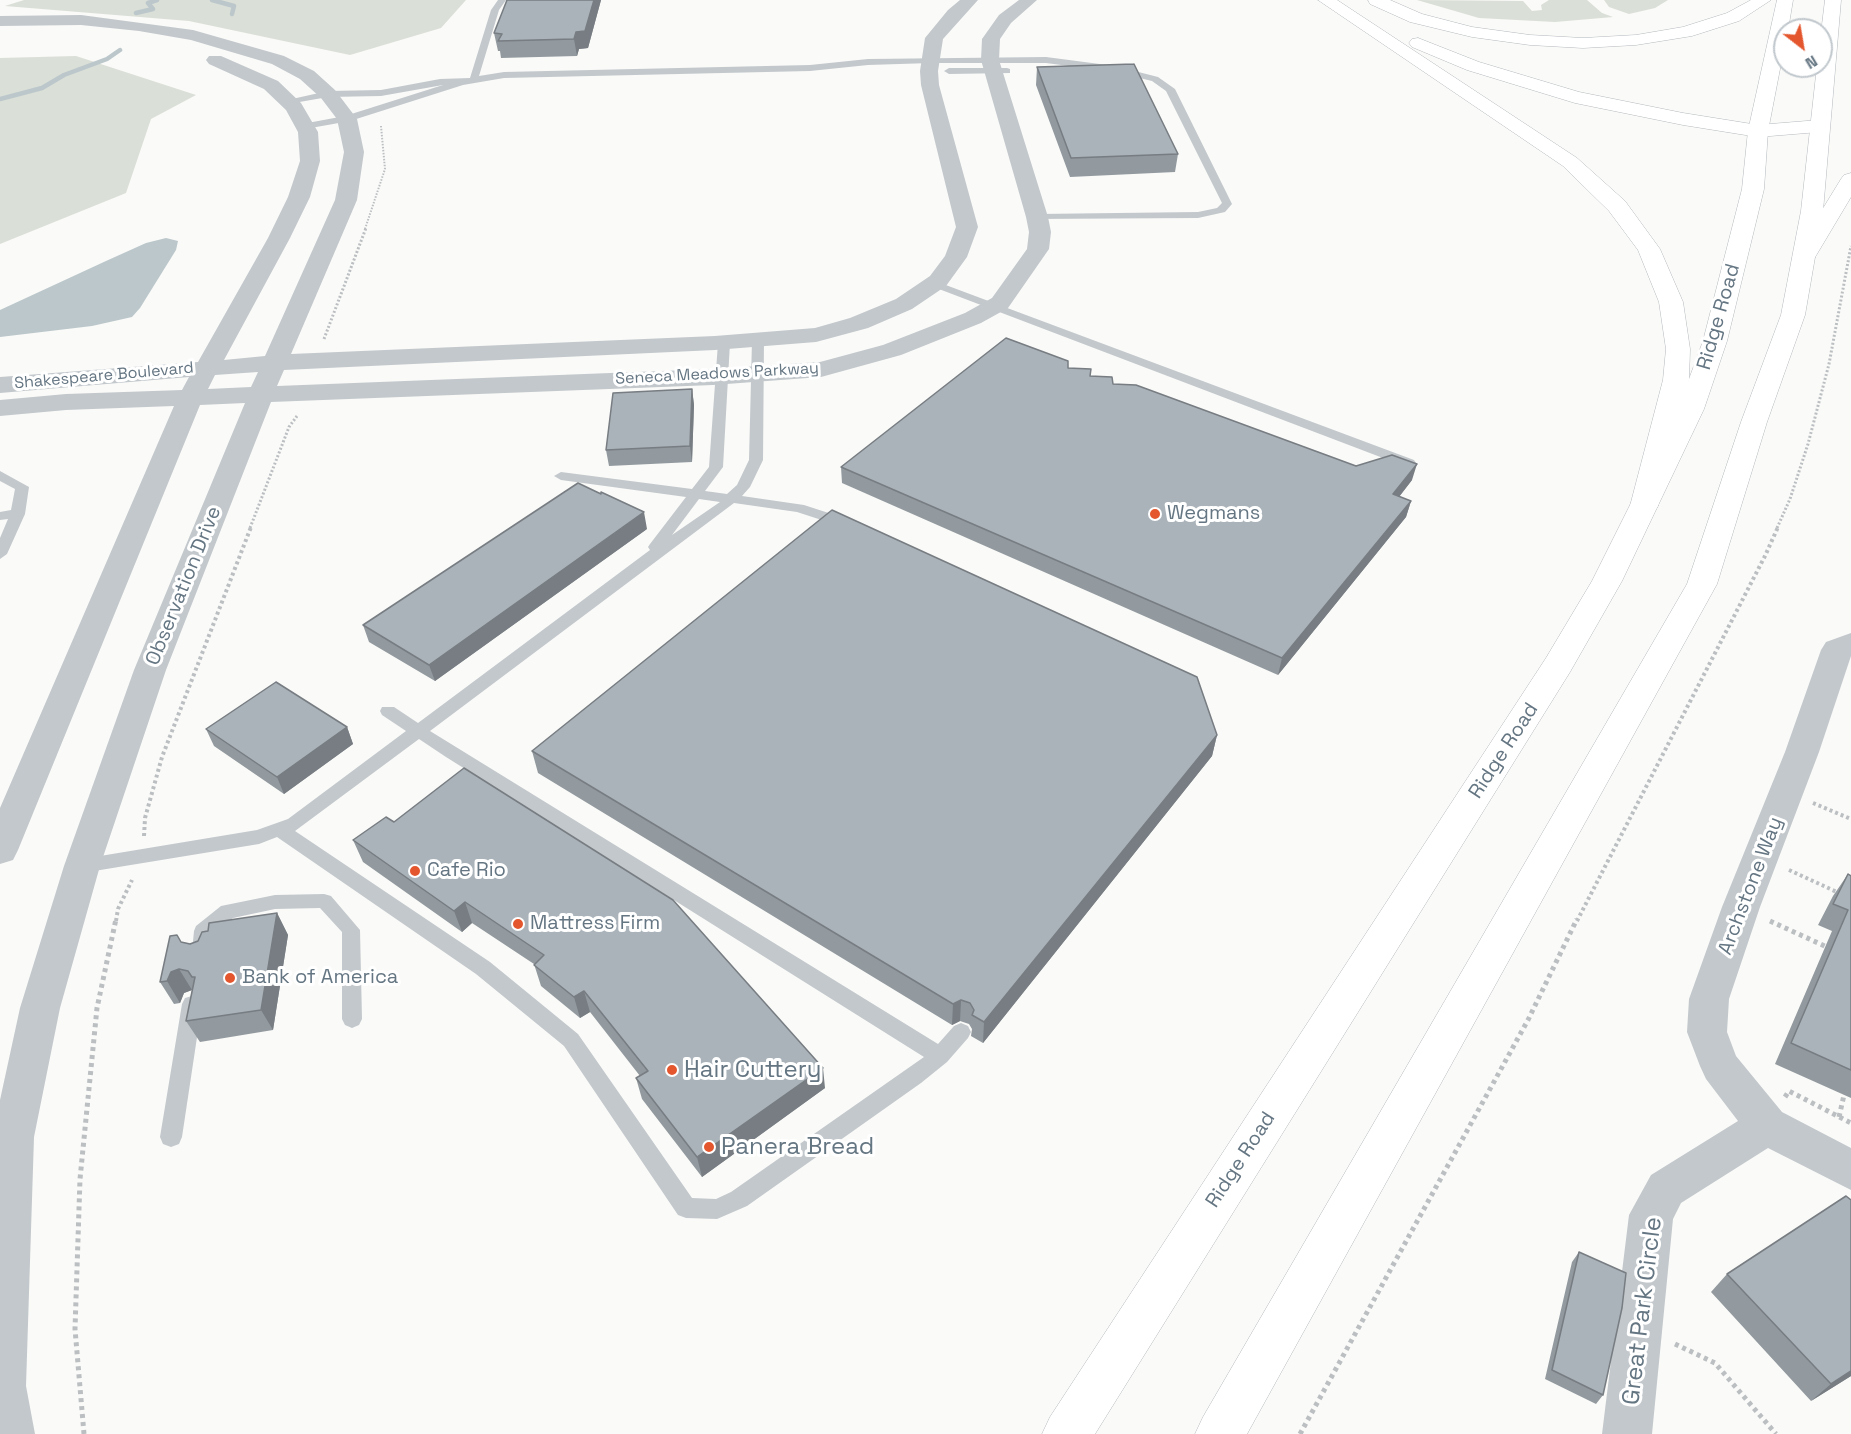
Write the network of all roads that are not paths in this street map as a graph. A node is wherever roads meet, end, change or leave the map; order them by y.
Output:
1 (502, 0) edge
2 (970, 0) edge
3 (1029, 0) edge
4 (1376, 0) edge
5 (1763, 0) edge
6 (1785, 0) edge
7 (1833, 0) edge
8 (1329, 2) edge
9 (0, 21) edge
10 (0, 33) edge
11 (930, 65) junction
12 (1072, 65) junction
13 (992, 66) junction
14 (1022, 71) dead end
15 (1042, 71) edge
16 (474, 79) junction
17 (461, 82) junction
18 (327, 94) junction
19 (288, 101) junction
20 (347, 119) junction
21 (305, 126) junction
22 (1819, 126) junction
23 (1758, 131) junction
24 (1851, 179) edge
25 (1036, 217) junction
26 (1803, 259) junction
27 (934, 284) junction
28 (994, 306) junction
29 (758, 340) junction
30 (724, 343) junction
31 (208, 367) junction
32 (757, 374) junction
33 (722, 376) junction
34 (268, 378) junction
35 (0, 385) edge
36 (191, 396) junction
37 (0, 408) edge
38 (1409, 463) edge
39 (0, 475) edge
40 (561, 476) dead end
41 (696, 495) junction
42 (730, 499) junction
43 (1644, 506) junction
44 (18, 514) junction
45 (0, 516) edge
46 (859, 529) edge
47 (0, 554) edge
48 (641, 564) junction
49 (1851, 644) edge
50 (388, 711) dead end
51 (417, 730) junction
52 (280, 830) junction
53 (0, 850) edge
54 (82, 866) junction
55 (202, 955) edge
56 (193, 1000) edge
57 (352, 1019) dead end
58 (961, 1032) dead end
59 (940, 1056) junction
60 (1767, 1126) junction
61 (171, 1137) dead end
62 (1851, 1170) edge
63 (10, 1434) edge
64 (1067, 1434) edge
65 (1220, 1434) edge
66 (1627, 1434) edge

1 - 16 lane
2 - 11 street, Seneca Meadows Parkway
3 - 13 street, Seneca Meadows Parkway
4 - 5 highway
6 - 23 highway, Ridge Road
7 - 22 highway
8 - 23 highway
8 - 43 highway
9 - 18 street, Observation Drive
10 - 19 street
11 - 13 lane
11 - 16 lane
11 - 27 street, Seneca Meadows Parkway
12 - 13 lane
12 - 15 lane
12 - 25 lane
13 - 14 lane
13 - 25 street, Seneca Meadows Parkway
16 - 17 lane
17 - 18 lane
17 - 20 lane
18 - 19 lane
18 - 20 street, Observation Drive
19 - 21 street
20 - 21 lane
20 - 34 street, Observation Drive
21 - 31 street
22 - 23 highway
22 - 26 highway
23 - 43 highway, Ridge Road
24 - 26 highway
25 - 28 street, Seneca Meadows Parkway
26 - 65 highway
27 - 28 lane
27 - 29 street, Seneca Meadows Parkway
28 - 32 street, Seneca Meadows Parkway
28 - 38 lane
29 - 30 street, Seneca Meadows Parkway
29 - 32 lane
30 - 33 lane
30 - 34 street, Seneca Meadows Parkway
31 - 34 street, Seneca Meadows Parkway
31 - 35 street, Shakespeare Boulevard
31 - 36 street
32 - 33 street, Seneca Meadows Parkway
32 - 42 lane
33 - 34 street, Seneca Meadows Parkway
33 - 41 lane
34 - 36 street, Seneca Meadows Parkway
34 - 54 street, Observation Drive
36 - 37 street, Shakespeare Boulevard
36 - 53 street
39 - 44 lane
40 - 41 lane
41 - 42 lane
41 - 48 lane
42 - 46 lane
42 - 48 lane
43 - 64 highway, Ridge Road
44 - 45 lane
44 - 47 lane
48 - 51 lane
49 - 60 street, Archstone Way
50 - 51 lane
51 - 52 lane
51 - 59 lane
52 - 54 lane
52 - 59 lane
54 - 63 street, Observation Drive
55 - 57 lane
56 - 61 lane
58 - 59 lane
60 - 62 street
60 - 66 street, Great Park Circle

